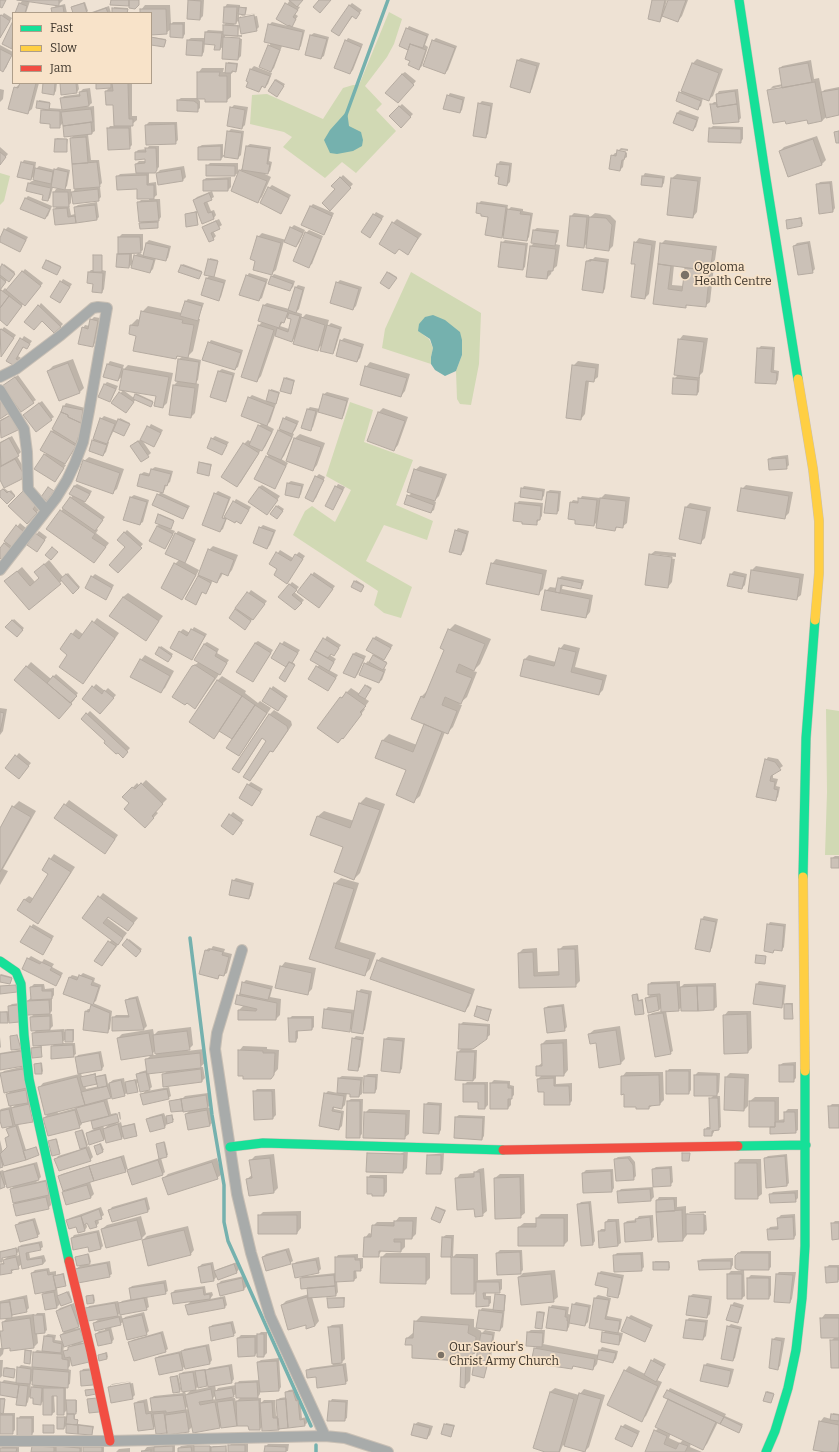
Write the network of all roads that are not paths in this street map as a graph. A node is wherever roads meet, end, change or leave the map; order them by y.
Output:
1 (739, 0) edge
2 (0, 377) edge
3 (0, 390) edge
4 (46, 510) junction
5 (0, 570) edge
6 (242, 950) dead end
7 (0, 962) edge
8 (806, 1145) junction
9 (230, 1147) junction
10 (325, 1436) junction
11 (0, 1441) edge
12 (110, 1441) junction
13 (388, 1452) edge
14 (766, 1452) edge

1 - 8 street
2 - 4 street
3 - 4 street
4 - 5 street
6 - 9 street
7 - 12 street
8 - 9 street
8 - 14 street
9 - 10 street
10 - 12 street
10 - 13 street
11 - 12 street

